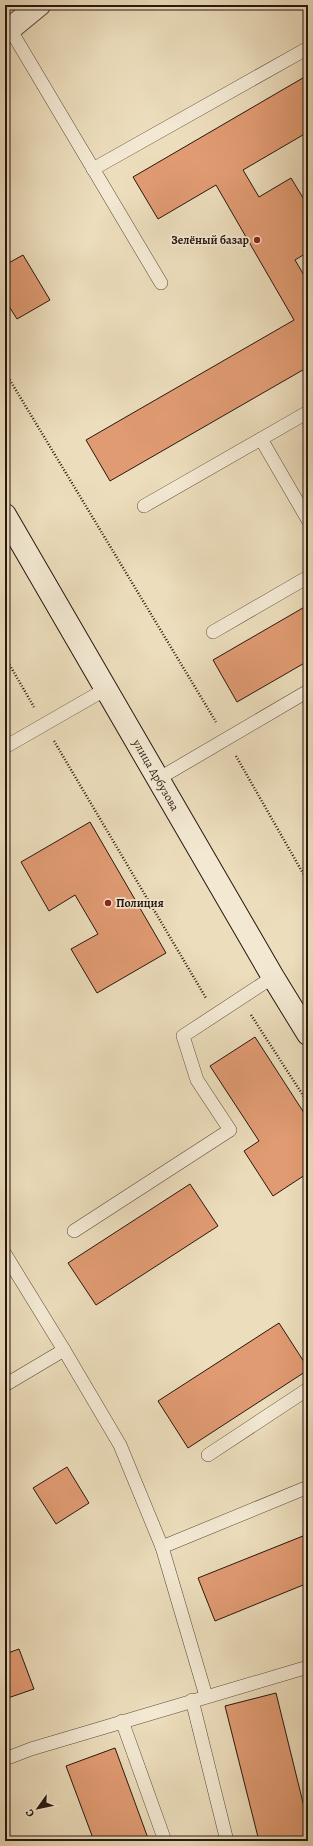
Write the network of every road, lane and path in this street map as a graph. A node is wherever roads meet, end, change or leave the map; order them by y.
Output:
1 (39, 5) edge
2 (7, 31) edge
3 (308, 48) edge
4 (93, 168) junction
5 (161, 283) dead end
6 (5, 372) edge
7 (308, 412) edge
8 (261, 439) junction
9 (144, 506) dead end
10 (5, 515) edge
11 (308, 520) edge
12 (308, 577) edge
13 (213, 632) dead end
14 (5, 657) edge
15 (106, 689) junction
16 (308, 691) edge
17 (44, 725) junction
18 (227, 739) junction
19 (5, 747) edge
20 (158, 779) junction
21 (308, 882) edge
22 (273, 977) junction
23 (240, 998) junction
24 (216, 1014) junction
25 (308, 1034) edge
26 (308, 1103) edge
27 (74, 1231) dead end
28 (5, 1254) edge
29 (64, 1350) junction
30 (5, 1385) edge
31 (308, 1389) edge
32 (208, 1455) dead end
33 (308, 1488) edge
34 (162, 1547) junction
35 (308, 1667) edge
36 (206, 1696) junction
37 (192, 1700) junction
38 (122, 1721) junction
39 (5, 1759) edge
40 (165, 1841) edge
41 (227, 1841) edge

1 - 2 street
2 - 4 lane
3 - 4 lane
4 - 5 lane
6 - 18 path
7 - 8 lane
8 - 9 lane
8 - 11 lane
10 - 15 street, улица Арбузова
12 - 13 lane
14 - 17 path
15 - 17 lane
15 - 20 street, улица Арбузова
16 - 18 lane
17 - 19 lane
17 - 24 path
18 - 20 lane
18 - 21 path
20 - 22 street, улица Арбузова
22 - 23 lane
22 - 25 street, улица Арбузова
23 - 24 lane
23 - 26 path
24 - 27 lane
28 - 29 lane
29 - 30 lane
29 - 34 lane
31 - 32 lane
33 - 34 lane
34 - 36 lane
35 - 36 lane
36 - 37 lane
37 - 38 lane
37 - 41 lane
38 - 39 lane
38 - 40 lane

